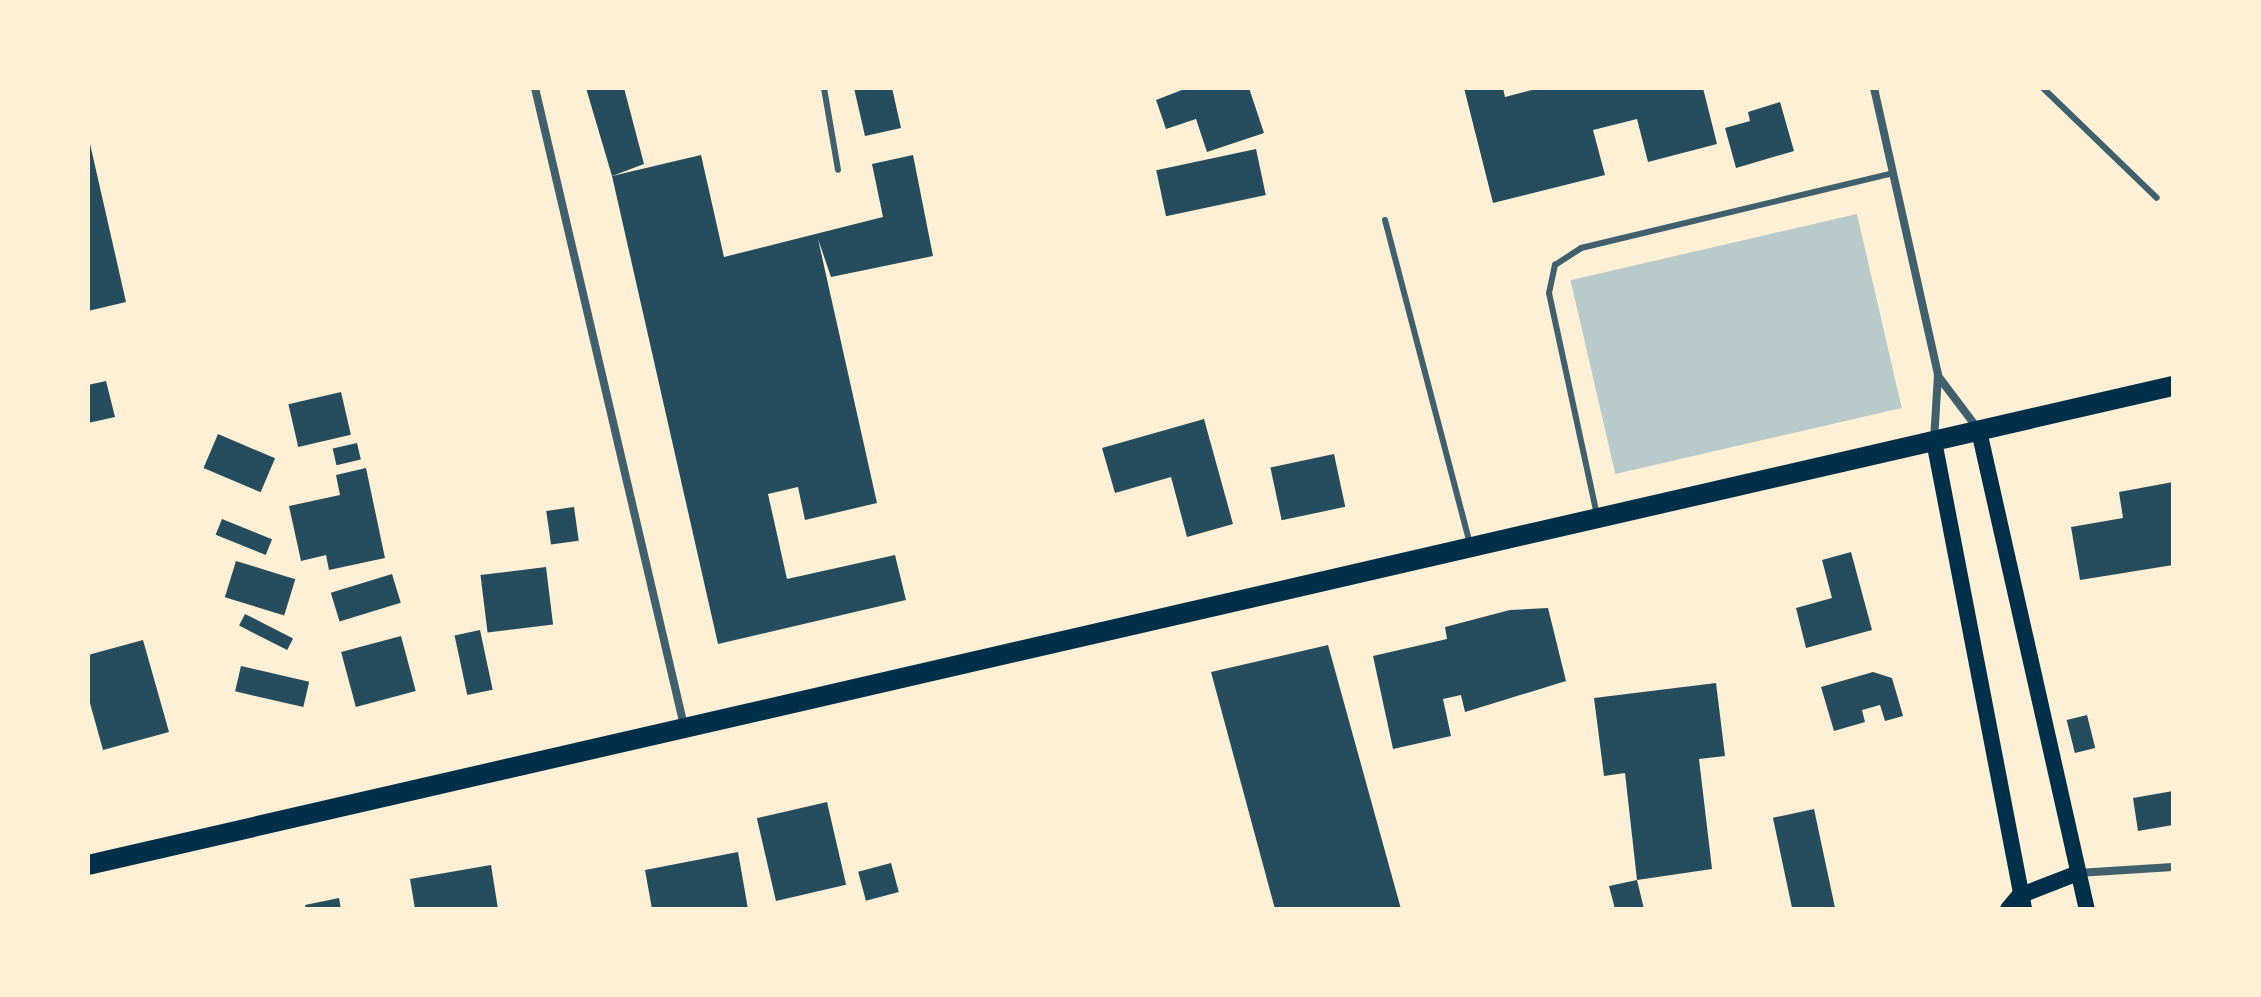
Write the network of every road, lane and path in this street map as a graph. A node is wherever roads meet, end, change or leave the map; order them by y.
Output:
1 (535, 88) edge
2 (824, 88) edge
3 (1874, 88) edge
4 (2043, 88) edge
5 (838, 170) dead end
6 (1893, 173) junction
7 (2157, 198) dead end
8 (1385, 220) dead end
9 (1938, 375) junction
10 (2173, 386) edge
11 (1979, 431) junction
12 (1934, 441) junction
13 (1598, 519) junction
14 (1471, 548) junction
15 (685, 728) junction
16 (88, 865) edge
17 (2173, 867) edge
18 (2078, 873) junction
19 (2017, 905) edge
20 (2087, 909) edge

1 - 15 street
2 - 5 lane
3 - 6 street
4 - 7 lane
6 - 9 street
6 - 13 lane
8 - 14 lane
9 - 11 street
9 - 12 street
10 - 11 main road
11 - 12 main road
11 - 18 main road
12 - 13 main road
12 - 19 main road
13 - 14 main road
14 - 15 main road
15 - 16 main road
17 - 18 street
18 - 19 main road
18 - 20 main road

